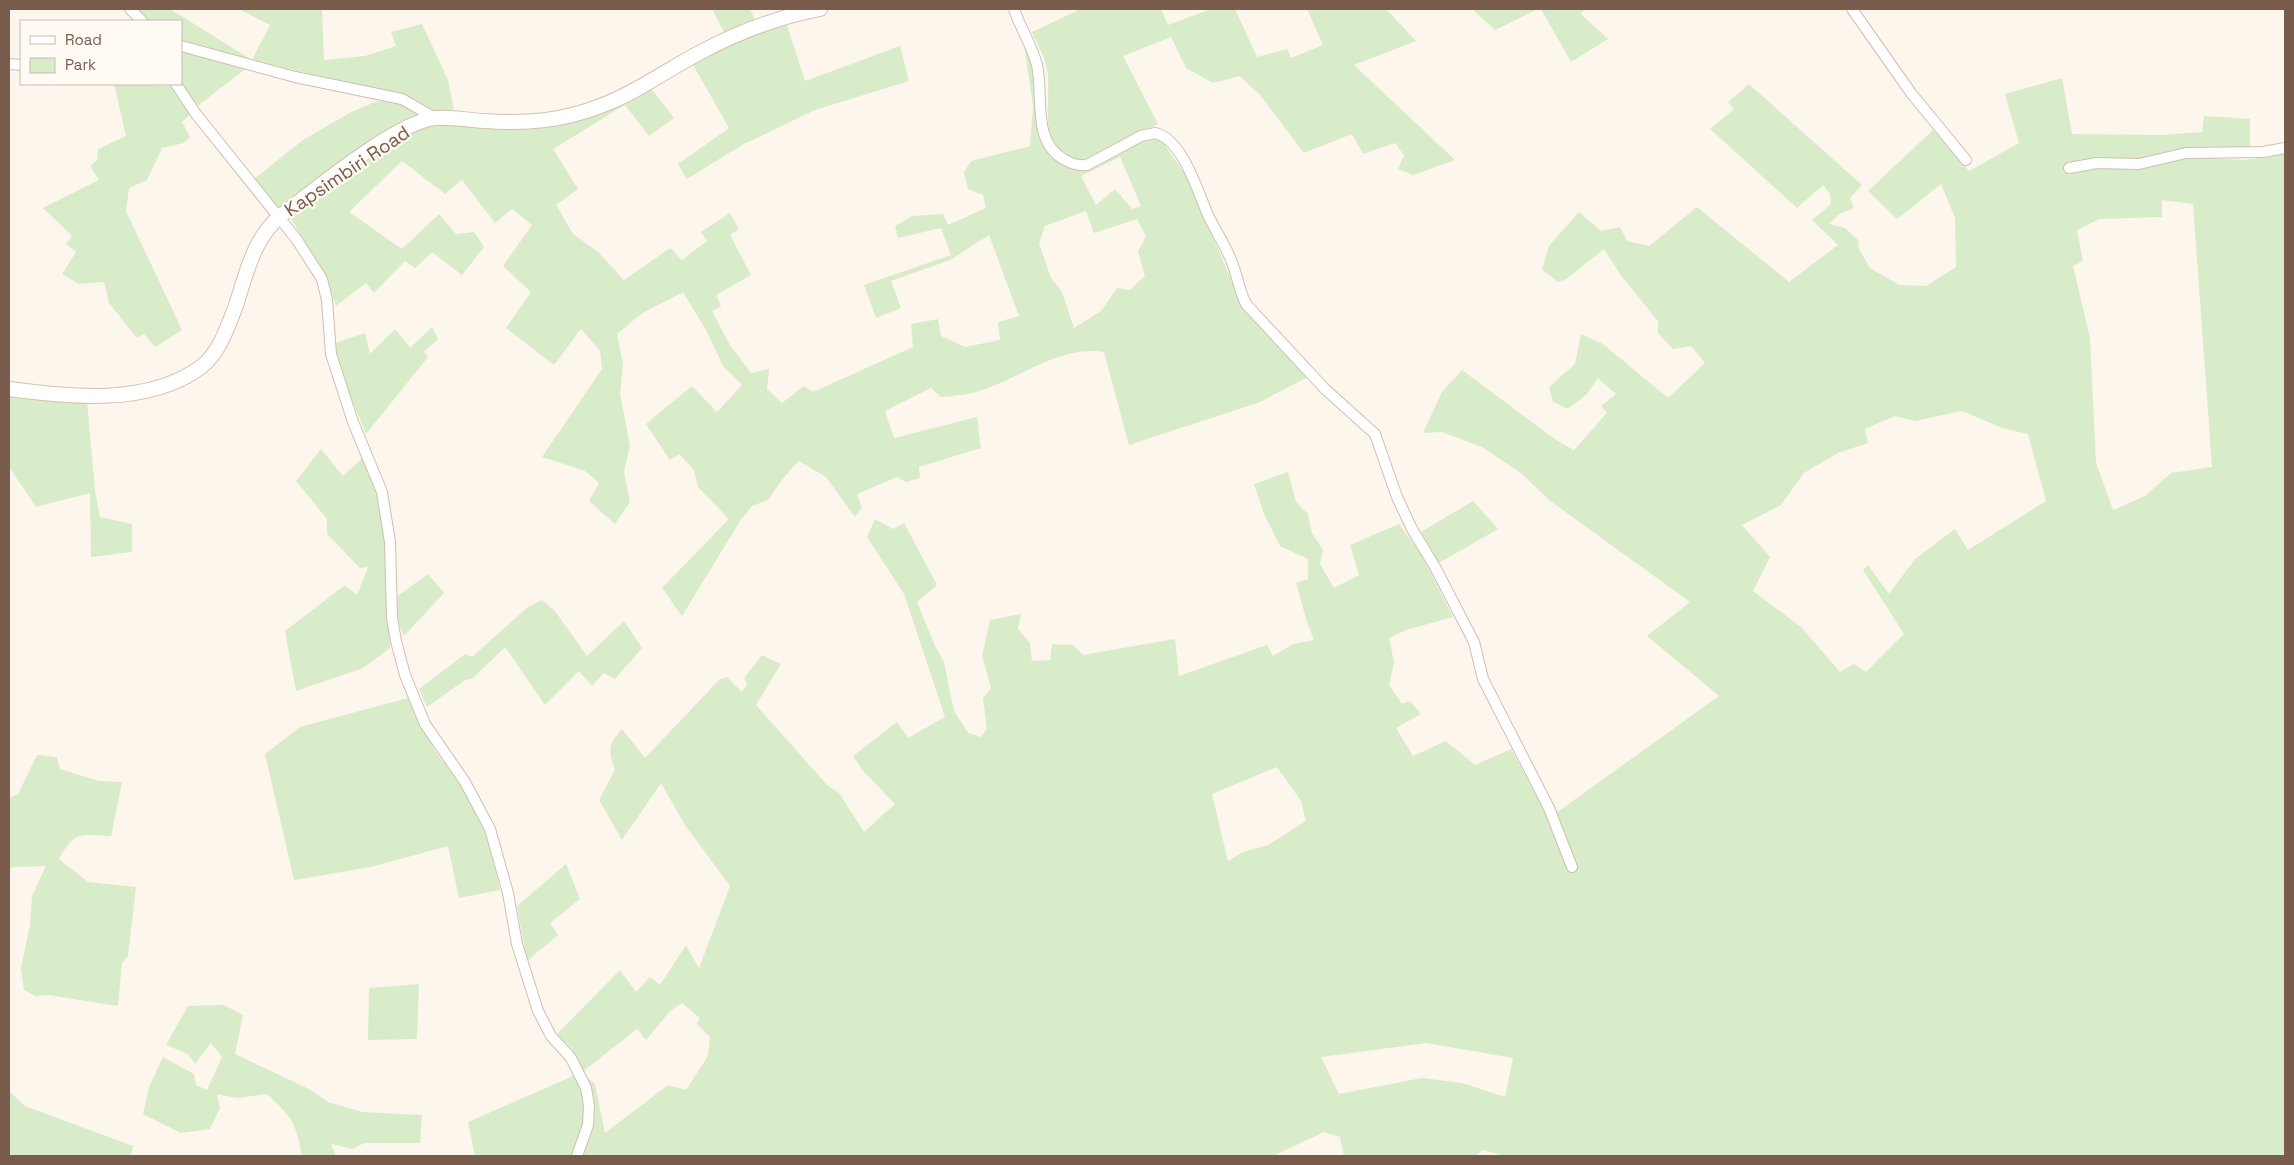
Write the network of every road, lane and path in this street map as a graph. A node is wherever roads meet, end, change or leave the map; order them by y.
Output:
1 (130, 9) edge
2 (820, 9) edge
3 (1014, 9) edge
4 (1852, 9) edge
5 (141, 20) edge
6 (182, 46) edge
7 (177, 85) edge
8 (435, 118) junction
9 (2285, 148) edge
10 (1966, 160) dead end
11 (2069, 168) dead end
12 (279, 217) junction
13 (9, 389) edge
14 (1572, 867) dead end
15 (577, 1156) edge

1 - 5 street
2 - 8 street, Kapsimbiri Road
3 - 14 street
4 - 10 street
6 - 8 street
7 - 12 street
8 - 12 street, Kapsimbiri Road
9 - 11 street
12 - 13 street, Kapsimbiri Road
12 - 15 street

